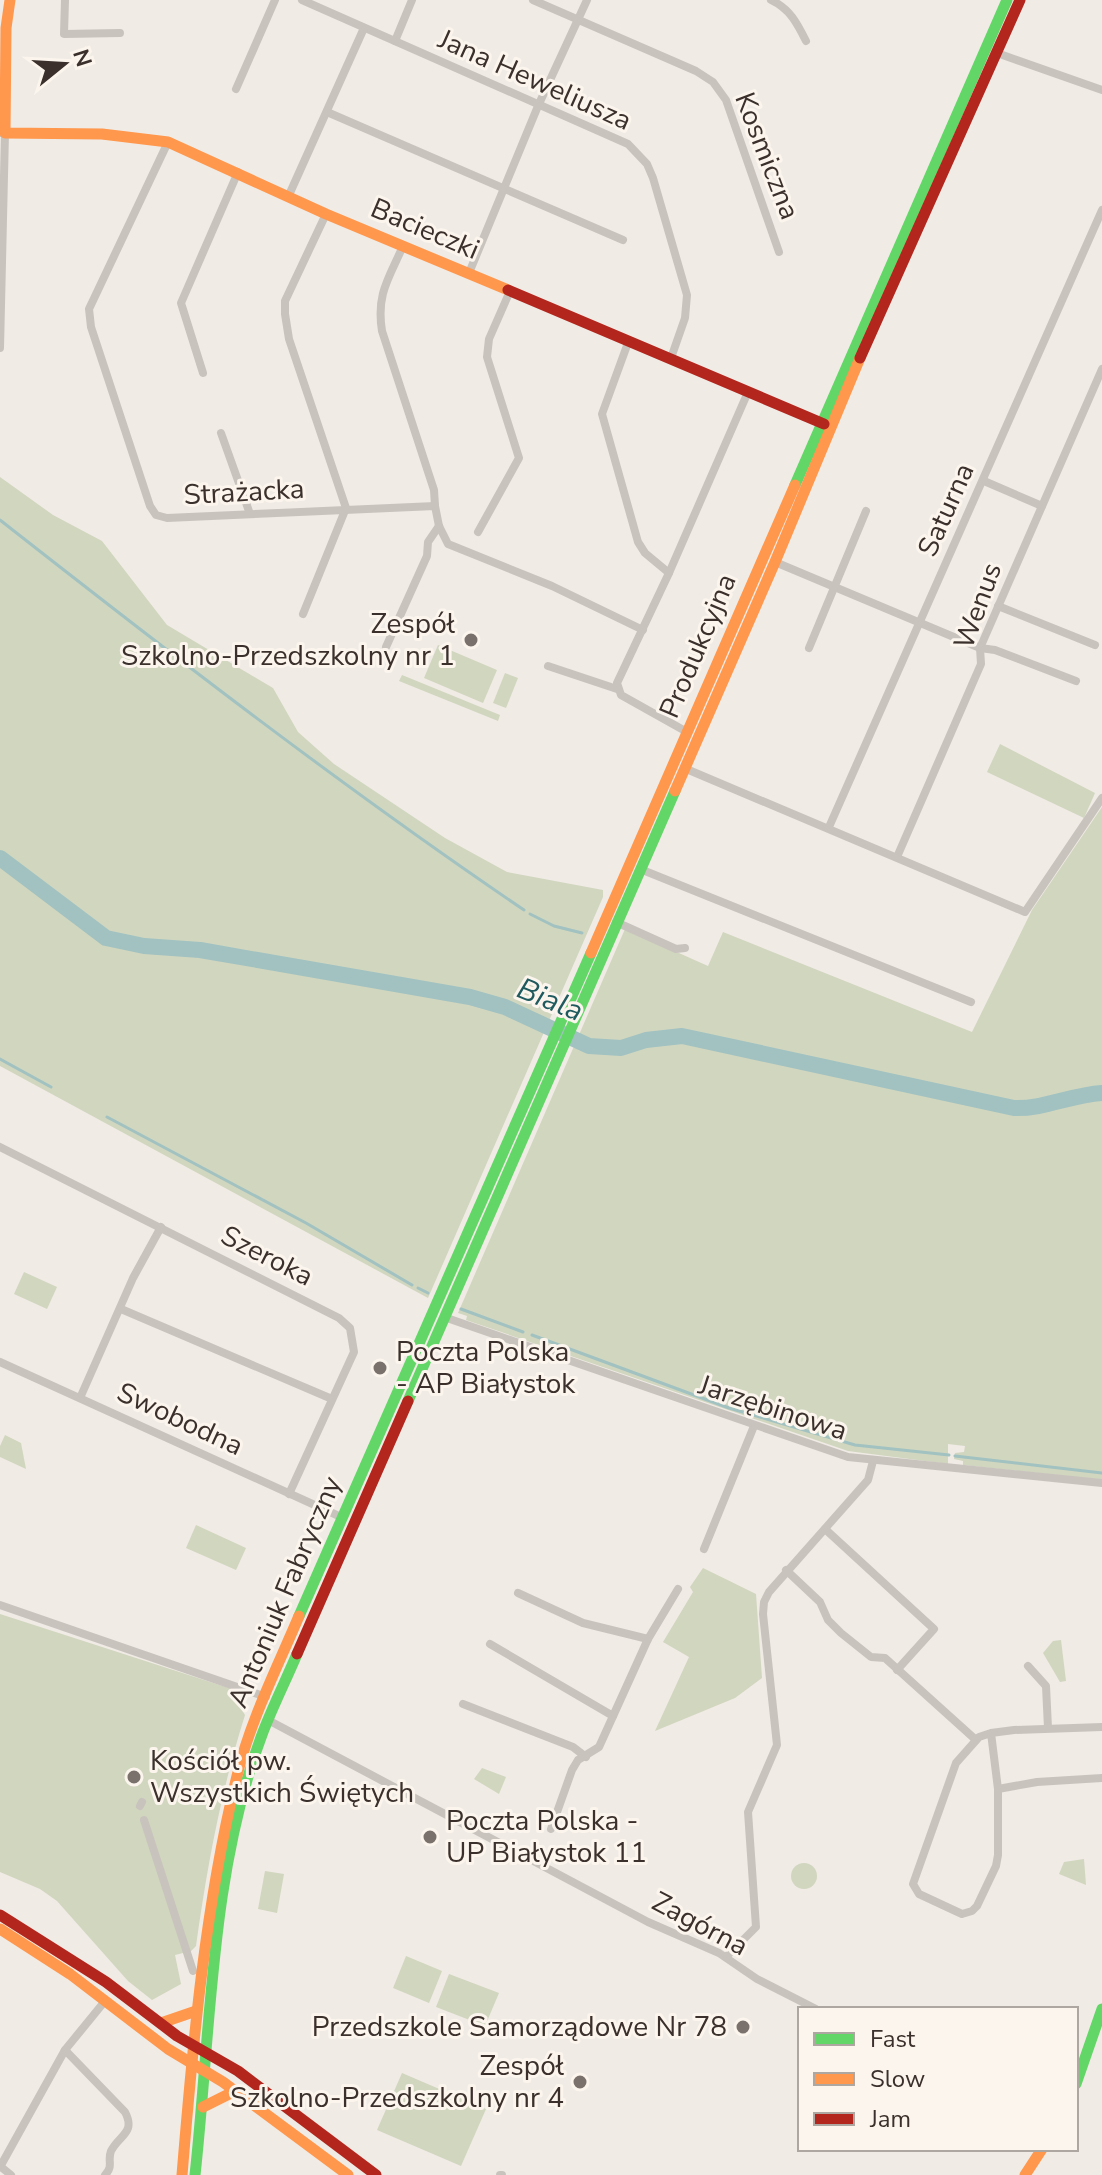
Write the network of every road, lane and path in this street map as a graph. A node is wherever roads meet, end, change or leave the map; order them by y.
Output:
1 (2, 0) edge
2 (10, 0) edge
3 (65, 0) edge
4 (275, 0) edge
5 (302, 0) edge
6 (412, 0) edge
7 (533, 0) edge
8 (587, 0) edge
9 (771, 0) edge
10 (1007, 0) edge
11 (1020, 0) edge
12 (578, 20) junction
13 (6, 28) junction
14 (364, 28) junction
15 (120, 33) dead end
16 (395, 41) junction
17 (806, 41) dead end
18 (997, 53) junction
19 (236, 89) dead end
20 (1102, 90) edge
21 (538, 106) junction
22 (327, 112) junction
23 (2, 133) edge
24 (168, 142) junction
25 (238, 172) junction
26 (505, 191) junction
27 (289, 195) junction
28 (1102, 210) edge
29 (326, 214) junction
30 (623, 240) dead end
31 (403, 246) junction
32 (779, 252) dead end
33 (469, 273) junction
34 (510, 291) junction
35 (629, 340) junction
36 (0, 348) edge
37 (671, 358) junction
38 (1102, 369) edge
39 (203, 373) dead end
40 (748, 392) junction
41 (826, 425) junction
42 (221, 433) dead end
43 (984, 481) junction
44 (435, 506) junction
45 (1042, 506) junction
46 (346, 508) junction
47 (866, 511) dead end
48 (250, 514) junction
49 (439, 526) junction
50 (478, 532) dead end
51 (769, 559) junction
52 (669, 573) junction
53 (834, 585) junction
54 (998, 606) junction
55 (303, 614) dead end
56 (921, 622) junction
57 (643, 630) junction
58 (1095, 645) dead end
59 (386, 647) dead end
60 (809, 648) dead end
61 (980, 648) junction
62 (548, 666) dead end
63 (1076, 681) dead end
64 (617, 689) junction
65 (687, 732) junction
66 (684, 768) junction
67 (1102, 798) edge
68 (829, 827) junction
69 (897, 857) junction
70 (640, 869) junction
71 (616, 922) junction
72 (685, 948) dead end
73 (971, 1002) dead end
74 (566, 1025) junction
75 (0, 1147) edge
76 (161, 1227) junction
77 (121, 1309) junction
78 (439, 1314) junction
79 (0, 1362) edge
80 (80, 1398) junction
81 (332, 1399) junction
82 (754, 1426) junction
83 (873, 1461) junction
84 (1102, 1483) edge
85 (289, 1494) junction
86 (341, 1517) junction
87 (355, 1521) junction
88 (825, 1529) junction
89 (704, 1549) dead end
90 (786, 1570) junction
91 (678, 1589) dead end
92 (518, 1593) dead end
93 (0, 1605) edge
94 (648, 1639) junction
95 (490, 1644) dead end
96 (1028, 1666) dead end
97 (897, 1670) junction
98 (266, 1697) junction
99 (463, 1704) dead end
100 (613, 1716) junction
101 (268, 1720) junction
102 (1102, 1727) edge
103 (1048, 1728) junction
104 (991, 1733) junction
105 (976, 1740) junction
106 (586, 1757) junction
107 (1102, 1778) edge
108 (998, 1789) junction
109 (144, 1820) dead end
110 (551, 1829) dead end
111 (0, 1915) edge
112 (0, 1929) edge
113 (726, 1957) junction
114 (193, 1971) dead end
115 (206, 1986) junction
116 (105, 2001) junction
117 (812, 2007) edge
118 (1102, 2009) edge
119 (196, 2011) junction
120 (161, 2023) junction
121 (192, 2046) junction
122 (65, 2050) junction
123 (206, 2052) junction
124 (193, 2064) junction
125 (205, 2072) junction
126 (1078, 2078) edge
127 (262, 2089) junction
128 (235, 2091) junction
129 (251, 2102) junction
130 (202, 2112) junction
131 (188, 2115) junction
132 (1041, 2151) edge
133 (0, 2167) edge
134 (11, 2175) edge
135 (105, 2175) edge
136 (182, 2175) edge
137 (195, 2175) edge
138 (348, 2175) edge
139 (376, 2175) edge
140 (1025, 2175) edge

1 - 13 main road
2 - 13 main road
3 - 15 street
4 - 19 street
5 - 14 street, Jana Heweliusza
6 - 16 street
7 - 12 street, Kosmiczna
8 - 12 street
9 - 17 street
10 - 41 main road, Produkcyjna
11 - 18 main road, Produkcyjna
12 - 21 street
12 - 32 street, Kosmiczna
13 - 23 main road
14 - 16 street, Jana Heweliusza
14 - 22 street
16 - 21 street, Jana Heweliusza
18 - 20 street
18 - 41 main road, Produkcyjna
21 - 26 street
21 - 37 street, Jana Heweliusza
22 - 26 street
22 - 27 street
23 - 24 main road, Bacieczki
23 - 36 street
24 - 25 main road, Bacieczki
24 - 48 street, Strażacka
25 - 27 main road, Bacieczki
25 - 39 street
26 - 30 street
26 - 33 street
27 - 29 main road, Bacieczki
28 - 43 street, Saturna
29 - 31 main road, Bacieczki
29 - 46 street
31 - 33 main road, Bacieczki
31 - 44 street
33 - 34 main road, Bacieczki
34 - 35 main road, Bacieczki
34 - 50 street
35 - 37 main road, Bacieczki
35 - 52 street
37 - 40 main road, Bacieczki
38 - 45 street, Wenus
40 - 41 main road, Bacieczki
40 - 52 street
41 - 51 main road, Produkcyjna
42 - 48 street
43 - 45 street
43 - 56 street, Saturna
44 - 46 street, Strażacka
44 - 49 street
45 - 54 street, Wenus
46 - 48 street, Strażacka
46 - 55 street
47 - 53 street
49 - 57 street
49 - 59 street
51 - 53 street
51 - 65 main road, Produkcyjna
51 - 66 main road, Produkcyjna
52 - 57 street
53 - 56 street
53 - 60 street
54 - 58 street
54 - 61 street, Wenus
56 - 61 street
56 - 68 street, Saturna
57 - 64 street
61 - 63 street
61 - 69 street, Wenus
62 - 64 street
64 - 65 street
65 - 74 main road, Produkcyjna
66 - 68 street
66 - 70 main road, Produkcyjna
67 - 69 street
68 - 69 street
70 - 71 main road, Produkcyjna
70 - 73 street
71 - 72 street
71 - 74 main road, Produkcyjna
74 - 78 main road, Produkcyjna
75 - 76 street, Szeroka
76 - 77 street
76 - 81 street, Szeroka
77 - 80 street
77 - 81 street
78 - 82 street, Jarzębinowa
78 - 86 main road, Antoniuk Fabryczny
78 - 87 main road, Antoniuk Fabryczny
79 - 80 street, Swobodna
80 - 85 street, Swobodna
81 - 85 street, Szeroka
82 - 83 street, Jarzębinowa
82 - 89 street
83 - 84 street, Jarzębinowa
83 - 88 street
85 - 86 street, Swobodna
86 - 87 main road
86 - 98 main road, Antoniuk Fabryczny
87 - 101 main road, Antoniuk Fabryczny
88 - 90 street
88 - 97 street
90 - 97 street
90 - 113 street
91 - 94 street
92 - 94 street
93 - 98 street
94 - 100 street
95 - 100 street
96 - 103 street
97 - 105 street
98 - 115 main road, Antoniuk Fabryczny
99 - 106 street
100 - 106 street
101 - 113 street, Zagórna
101 - 115 main road, Antoniuk Fabryczny
102 - 103 street
103 - 104 street
104 - 105 street
104 - 108 street
105 - 108 street
106 - 110 street
107 - 108 street
109 - 114 street
111 - 120 main road
112 - 116 main road
113 - 117 street, Zagórna
115 - 119 main road, Antoniuk Fabryczny
115 - 123 main road, Antoniuk Fabryczny
116 - 122 street
116 - 124 main road
118 - 126 main road
119 - 120 main road
119 - 121 main road, Antoniuk Fabryczny
120 - 121 main road
121 - 123 main road
121 - 124 main road, Antoniuk Fabryczny
122 - 133 street
122 - 135 street
123 - 125 main road, Antoniuk Fabryczny
123 - 127 main road
124 - 125 main road
124 - 131 main road
125 - 128 main road
125 - 130 main road
127 - 129 main road
127 - 139 main road
128 - 129 main road
128 - 130 main road
129 - 138 main road
130 - 131 main road
130 - 137 main road
131 - 136 main road
132 - 140 main road
133 - 134 street

